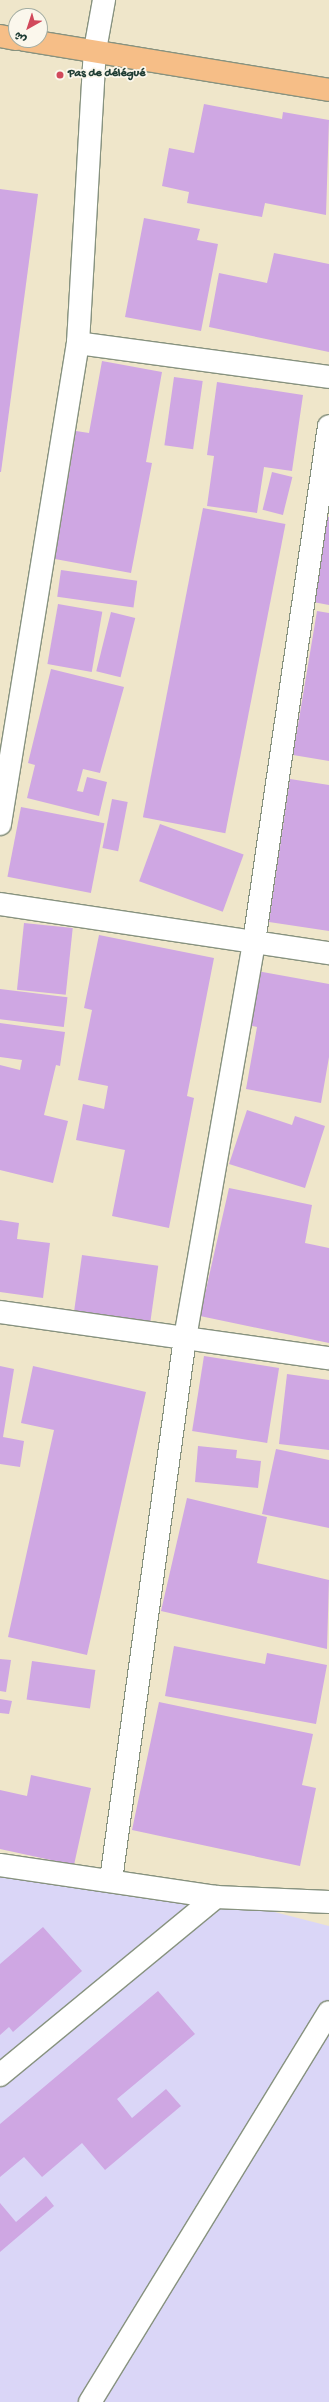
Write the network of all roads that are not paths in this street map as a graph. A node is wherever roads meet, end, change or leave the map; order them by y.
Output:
1 (104, 0) edge
2 (48, 43) edge
3 (95, 50) junction
4 (329, 90) edge
5 (78, 343) junction
6 (329, 377) edge
7 (329, 426) edge
8 (0, 824) edge
9 (0, 904) edge
10 (254, 942) junction
11 (329, 953) edge
12 (0, 1312) edge
13 (185, 1338) junction
14 (329, 1358) edge
15 (0, 1865) edge
16 (111, 1880) junction
17 (216, 1897) junction
18 (329, 1902) edge
19 (329, 2012) edge
20 (0, 2076) edge
21 (90, 2402) edge

1 - 3 street
2 - 3 main road
3 - 4 main road
3 - 5 street
5 - 6 street
5 - 8 street
7 - 10 street
9 - 10 street
10 - 11 street
10 - 13 street
12 - 13 street
13 - 14 street
13 - 16 street
15 - 16 street
16 - 17 street
17 - 18 street
17 - 20 street
19 - 21 street

